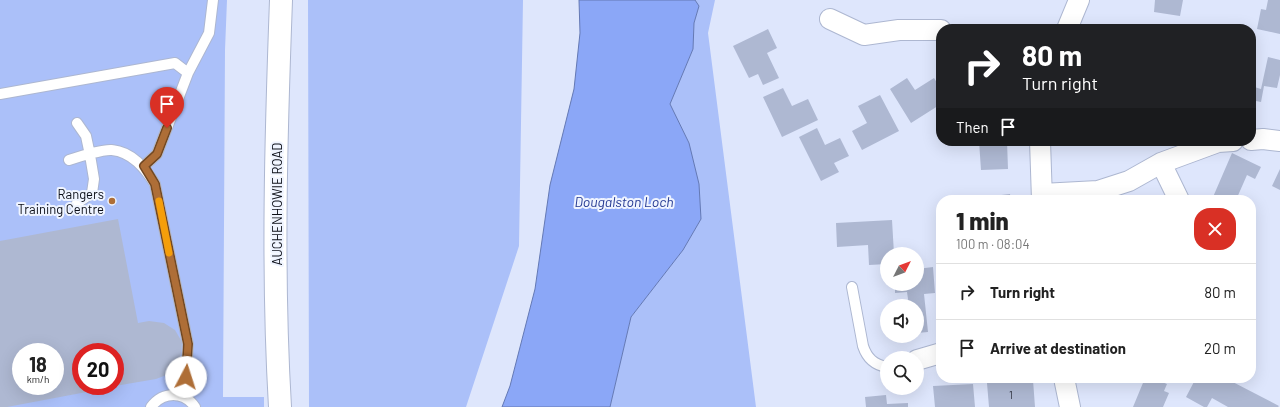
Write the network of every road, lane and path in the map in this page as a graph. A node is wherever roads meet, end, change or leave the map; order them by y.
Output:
1 (213, 0) edge
2 (281, 0) edge
3 (1079, 0) edge
4 (830, 19) dead end
5 (1069, 24) edge
6 (936, 30) edge
7 (188, 73) junction
8 (0, 94) edge
9 (77, 124) dead end
10 (1256, 140) edge
11 (1280, 141) edge
12 (1040, 146) edge
13 (1207, 146) edge
14 (90, 154) junction
15 (69, 160) dead end
16 (1161, 163) junction
17 (144, 166) junction
18 (1042, 195) edge
19 (1061, 195) edge
20 (1177, 195) edge
21 (77, 203) dead end
22 (852, 287) dead end
23 (936, 354) edge
24 (924, 358) edge
25 (880, 366) edge
26 (1065, 383) edge
27 (180, 395) junction
28 (151, 407) edge
29 (197, 407) edge
30 (280, 407) edge
31 (1070, 407) edge

1 - 7 lane
2 - 30 main road, AUCHENHOWIE ROAD
3 - 5 street
4 - 6 street
7 - 8 lane
7 - 17 lane
9 - 14 lane
10 - 11 street
12 - 18 street
13 - 16 street
14 - 15 lane
14 - 17 lane
14 - 21 lane
16 - 19 street
16 - 20 street
17 - 27 lane
22 - 25 lane
23 - 24 street
26 - 31 street
27 - 28 lane
27 - 29 lane

